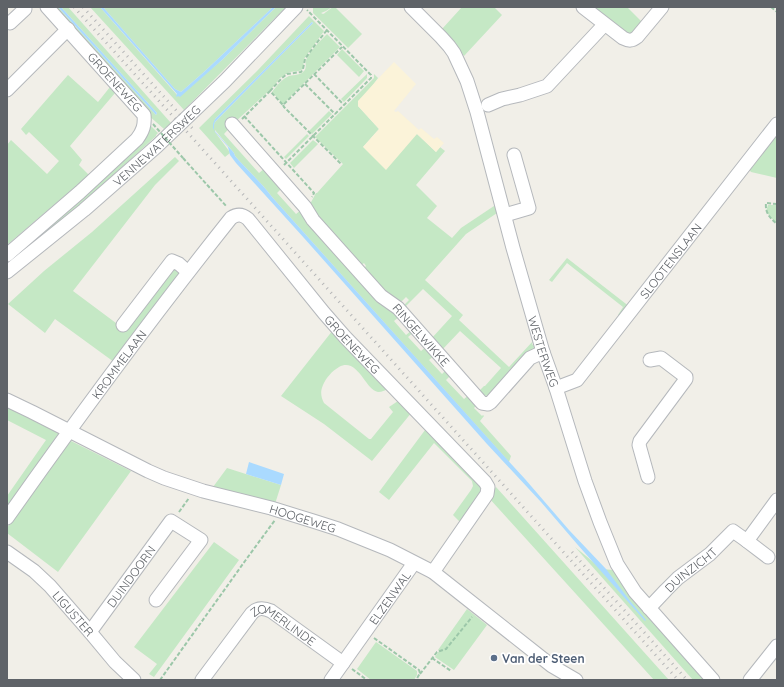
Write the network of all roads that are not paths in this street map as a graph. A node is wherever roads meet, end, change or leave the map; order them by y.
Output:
1 (47, 7) edge
2 (411, 7) edge
3 (583, 7) edge
4 (662, 7) edge
5 (25, 8) edge
6 (301, 9) edge
7 (10, 23) dead end
8 (604, 25) junction
9 (68, 30) junction
10 (7, 90) edge
11 (488, 105) dead end
12 (777, 124) edge
13 (233, 125) road end
14 (514, 155) dead end
15 (235, 215) joint
16 (505, 215) junction
17 (7, 256) edge
18 (7, 272) edge
19 (188, 272) junction
20 (123, 325) dead end
21 (543, 352) junction
22 (650, 360) dead end
23 (556, 388) junction
24 (7, 400) edge
25 (69, 431) junction
26 (648, 477) dead end
27 (777, 500) edge
28 (7, 518) edge
29 (747, 541) junction
30 (7, 552) edge
31 (768, 557) dead end
32 (414, 563) junction
33 (433, 572) junction
34 (156, 600) dead end
35 (649, 608) junction
36 (90, 632) junction
37 (777, 647) edge
38 (343, 663) junction
39 (134, 680) edge
40 (202, 680) edge
41 (331, 680) edge
42 (576, 680) edge
43 (713, 680) edge
44 (750, 680) edge

1 - 9 street, GROENEWEG
2 - 16 street, WESTERWEG
3 - 8 street
4 - 8 street
5 - 7 street
6 - 18 street, VENNEWATERSWEG
8 - 11 street
9 - 10 street
9 - 17 street, GROENEWEG
12 - 23 street, SLOOTENSLAAN
13 - 21 street, RINGELWIKKE
14 - 16 street
15 - 19 street, KROMMELAAN
15 - 33 street, GROENEWEG
16 - 21 street, WESTERWEG
19 - 20 street
19 - 25 street, KROMMELAAN
21 - 23 street, WESTERWEG
22 - 26 street
23 - 35 street, WESTERWEG
24 - 25 street, HOOGEWEG
25 - 28 street, KROMMELAAN
25 - 32 street, HOOGEWEG
27 - 29 street
29 - 31 street
29 - 35 street, DUINZICHT
30 - 36 street, LIGUSTER
32 - 33 street, HOOGEWEG
32 - 38 street, ELZENWAL
33 - 42 street, HOOGEWEG
34 - 36 street, DUINDOORN
35 - 43 street, WESTERWEG
36 - 39 street, LIGUSTER
37 - 44 street
38 - 40 street, ZOMERLINDE
38 - 41 street, ELZENWAL

